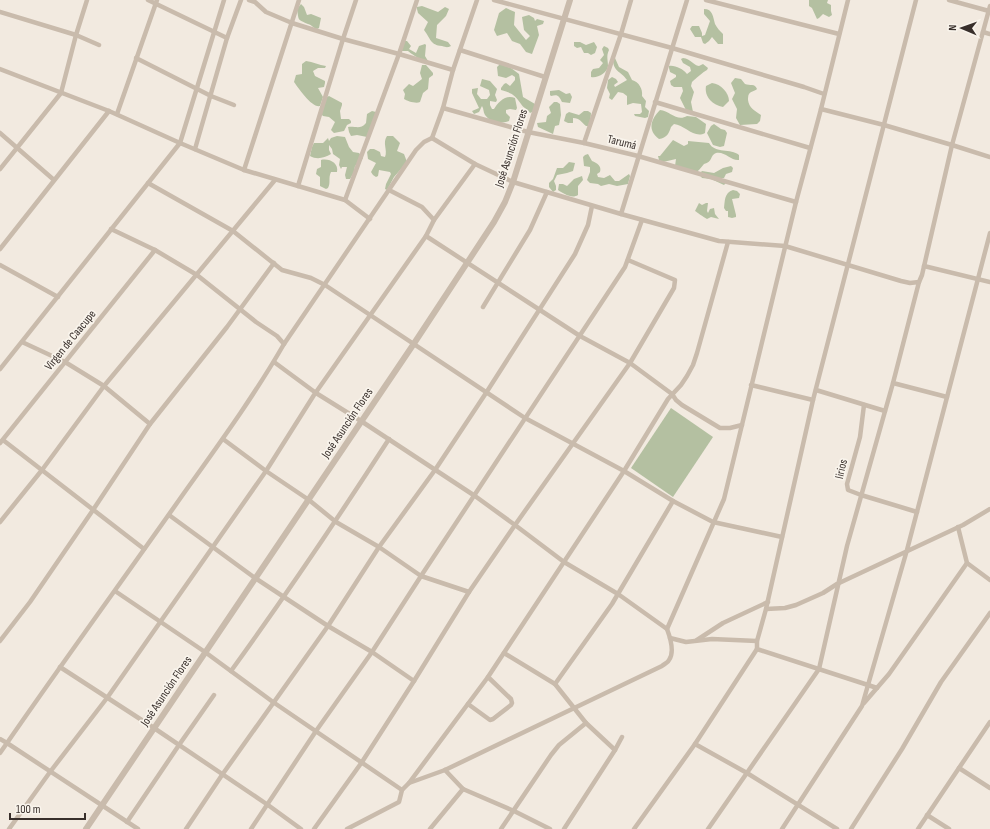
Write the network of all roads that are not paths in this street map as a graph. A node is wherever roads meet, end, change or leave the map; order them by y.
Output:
1 (87, 0) edge
2 (148, 0) edge
3 (224, 0) edge
4 (241, 0) edge
5 (249, 0) edge
6 (299, 0) edge
7 (356, 0) edge
8 (417, 0) edge
9 (477, 0) edge
10 (494, 0) edge
11 (570, 0) edge
12 (631, 0) edge
13 (687, 0) edge
14 (706, 0) edge
15 (848, 0) edge
16 (916, 0) edge
17 (949, 0) edge
18 (156, 2) edge
19 (989, 8) edge
20 (0, 12) edge
21 (564, 18) junction
22 (292, 23) junction
23 (214, 32) junction
24 (983, 32) junction
25 (620, 34) junction
26 (839, 34) junction
27 (990, 34) edge
28 (76, 35) junction
29 (227, 38) junction
30 (342, 40) junction
31 (99, 45) dead end
32 (672, 48) junction
33 (460, 50) junction
34 (399, 54) junction
35 (136, 58) junction
36 (0, 69) edge
37 (453, 70) junction
38 (545, 77) junction
39 (197, 89) junction
40 (61, 93) junction
41 (824, 94) junction
42 (211, 96) junction
43 (655, 102) junction
44 (234, 105) dead end
45 (443, 108) junction
46 (821, 109) junction
47 (109, 111) junction
48 (117, 114) junction
49 (884, 125) junction
50 (528, 132) junction
51 (0, 133) edge
52 (432, 138) junction
53 (180, 143) junction
54 (584, 143) junction
55 (952, 146) junction
56 (17, 147) junction
57 (810, 148) junction
58 (195, 149) junction
59 (638, 156) junction
60 (990, 157) edge
61 (475, 164) junction
62 (0, 169) edge
63 (244, 170) junction
64 (54, 180) junction
65 (275, 180) junction
66 (513, 182) junction
67 (148, 183) junction
68 (298, 186) junction
69 (390, 190) junction
70 (547, 192) junction
71 (345, 200) junction
72 (796, 202) junction
73 (592, 206) junction
74 (621, 214) junction
75 (370, 219) junction
76 (434, 220) junction
77 (642, 220) junction
78 (111, 229) junction
79 (233, 231) junction
80 (990, 233) edge
81 (426, 236) junction
82 (728, 242) junction
83 (785, 246) junction
84 (0, 249) edge
85 (155, 250) junction
86 (628, 260) junction
87 (274, 263) junction
88 (466, 263) junction
89 (848, 264) junction
90 (0, 265) edge
91 (924, 266) junction
92 (197, 275) junction
93 (978, 279) junction
94 (919, 282) junction
95 (990, 282) edge
96 (498, 283) junction
97 (325, 285) junction
98 (58, 297) junction
99 (483, 307) dead end
100 (240, 309) junction
101 (539, 310) junction
102 (370, 315) junction
103 (580, 336) junction
104 (22, 342) junction
105 (284, 344) junction
106 (414, 345) junction
107 (65, 362) junction
108 (274, 362) junction
109 (630, 363) junction
110 (0, 370) edge
111 (893, 383) junction
112 (751, 385) junction
113 (104, 386) junction
114 (816, 390) junction
115 (316, 393) junction
116 (486, 393) junction
117 (672, 394) junction
118 (947, 397) junction
119 (813, 400) junction
120 (864, 405) junction
121 (885, 411) junction
122 (525, 418) junction
123 (361, 421) junction
124 (150, 424) junction
125 (742, 425) junction
126 (223, 439) junction
127 (389, 439) junction
128 (1, 442) edge
129 (572, 443) junction
130 (42, 470) junction
131 (435, 470) junction
132 (266, 471) junction
133 (624, 471) junction
134 (861, 495) junction
135 (475, 496) junction
136 (309, 500) junction
137 (673, 501) junction
138 (990, 509) edge
139 (93, 510) junction
140 (917, 512) junction
141 (169, 515) junction
142 (0, 522) edge
143 (336, 522) junction
144 (713, 522) junction
145 (515, 525) junction
146 (958, 527) junction
147 (782, 537) junction
148 (212, 547) junction
149 (379, 547) junction
150 (144, 549) junction
151 (907, 550) junction
152 (564, 562) junction
153 (967, 563) junction
154 (421, 576) junction
155 (256, 578) junction
156 (990, 580) edge
157 (838, 584) junction
158 (116, 591) junction
159 (469, 592) junction
160 (618, 594) junction
161 (284, 598) junction
162 (768, 602) junction
163 (766, 609) junction
164 (990, 613) edge
165 (160, 621) junction
166 (328, 626) junction
167 (667, 628) junction
168 (670, 638) junction
169 (696, 640) junction
170 (0, 641) edge
171 (757, 641) junction
172 (757, 649) junction
173 (205, 652) junction
174 (372, 652) junction
175 (504, 653) junction
176 (60, 667) junction
177 (819, 669) junction
178 (231, 671) junction
179 (488, 677) junction
180 (414, 681) junction
181 (556, 684) junction
182 (868, 685) junction
183 (877, 688) junction
184 (214, 695) dead end
185 (107, 698) junction
186 (274, 702) junction
187 (468, 704) junction
188 (862, 706) junction
189 (574, 709) junction
190 (990, 722) edge
191 (586, 724) junction
192 (154, 728) junction
193 (316, 731) junction
194 (622, 737) dead end
195 (0, 739) edge
196 (7, 743) junction
197 (695, 744) junction
198 (178, 745) junction
199 (615, 750) junction
200 (0, 754) edge
201 (362, 762) junction
202 (959, 768) junction
203 (445, 770) junction
204 (50, 772) junction
205 (747, 773) junction
206 (222, 775) junction
207 (409, 783) junction
208 (990, 788) edge
209 (463, 789) junction
210 (402, 790) junction
211 (268, 804) junction
212 (798, 805) junction
213 (102, 806) junction
214 (514, 811) junction
215 (927, 815) junction
216 (127, 822) junction
217 (9, 829) edge
218 (86, 829) edge
219 (138, 829) edge
220 (186, 829) edge
221 (251, 829) edge
222 (301, 829) edge
223 (314, 829) edge
224 (347, 829) edge
225 (430, 829) edge
226 (501, 829) edge
227 (550, 829) edge
228 (564, 829) edge
229 (634, 829) edge
230 (708, 829) edge
231 (782, 829) edge
232 (837, 829) edge
233 (850, 829) edge
234 (918, 829) edge
235 (949, 829) edge

1 - 28 street
2 - 18 street
3 - 23 street
4 - 29 street
5 - 22 street
6 - 22 street
7 - 30 street
8 - 34 street
9 - 33 street
10 - 21 street
11 - 21 street, José Asunción Flores
12 - 25 street
13 - 32 street
14 - 26 street
15 - 26 street
16 - 49 street
17 - 19 street
18 - 23 street
18 - 35 street
19 - 24 street
20 - 28 street
21 - 25 street
21 - 38 street, José Asunción Flores
22 - 30 street
22 - 63 street
23 - 29 street
23 - 39 street
24 - 27 street
24 - 55 street
25 - 32 street
25 - 54 street
26 - 41 street
28 - 31 street
28 - 40 street
29 - 42 street
30 - 34 street
30 - 68 street
32 - 41 street
32 - 43 street
33 - 37 street
33 - 38 street
34 - 37 street
34 - 71 street
35 - 39 street
35 - 48 street
36 - 40 street
37 - 45 street
38 - 50 street, José Asunción Flores
39 - 42 street
39 - 53 street
40 - 47 street
40 - 56 street
41 - 46 street
42 - 44 street
42 - 58 street
43 - 57 street
43 - 59 street
45 - 50 street, Tarumá
45 - 52 street
46 - 49 street
46 - 57 street
47 - 48 street
47 - 64 street
48 - 53 street
49 - 55 street
49 - 89 street
50 - 54 street, Tarumá
50 - 66 street, José Asunción Flores
51 - 56 street
52 - 61 street
52 - 69 street
53 - 58 street
53 - 67 street
54 - 59 street, Tarumá
55 - 60 street
55 - 91 street
56 - 62 street
56 - 64 street
57 - 72 street
58 - 63 street
59 - 72 street, Tarumá
59 - 74 street
61 - 66 street
61 - 76 street
63 - 65 street
64 - 84 street
65 - 68 street
65 - 79 street
66 - 70 street
66 - 88 street, José Asunción Flores
67 - 78 street
67 - 79 street
68 - 71 street
69 - 75 street
69 - 76 street
70 - 73 street
70 - 96 street
71 - 75 street
72 - 83 street
73 - 74 street
73 - 101 street
74 - 77 street
75 - 97 street
76 - 81 street
77 - 82 street
77 - 86 street
78 - 85 street
78 - 98 street
79 - 87 street
79 - 92 street
80 - 93 street
81 - 88 street
81 - 102 street
82 - 83 street
82 - 117 street
83 - 89 street
83 - 112 street
85 - 92 street
85 - 107 street, Virgen de Caacupe
86 - 103 street
86 - 109 street
87 - 97 street
87 - 100 street
88 - 96 street
88 - 106 street, José Asunción Flores
89 - 94 street
89 - 114 street
90 - 98 street
91 - 93 street
91 - 94 street
92 - 100 street
92 - 113 street
93 - 95 street
93 - 118 street
94 - 111 street
96 - 99 street
96 - 101 street
97 - 102 street
97 - 105 street
98 - 104 street
100 - 105 street
100 - 124 street
101 - 103 street
101 - 116 street
102 - 106 street
102 - 115 street
103 - 109 street
103 - 122 street
104 - 107 street
104 - 110 street
105 - 108 street
106 - 116 street
106 - 123 street, José Asunción Flores
107 - 113 street
107 - 128 street, Virgen de Caacupe
108 - 115 street
108 - 126 street
109 - 117 street
109 - 129 street
111 - 118 street
111 - 121 street
112 - 119 street
112 - 125 street
113 - 124 street
113 - 130 street
114 - 119 street
114 - 120 street
115 - 123 street
115 - 132 street
116 - 122 street
116 - 131 street
117 - 125 street
117 - 133 street
118 - 140 street
119 - 147 street
120 - 121 street
120 - 134 street, lirios
121 - 134 street
122 - 129 street
122 - 135 street
123 - 127 street
123 - 136 street, José Asunción Flores
124 - 139 street
125 - 144 street
126 - 132 street
126 - 141 street
127 - 131 street
127 - 143 street
128 - 130 street
129 - 133 street
129 - 145 street
130 - 139 street
130 - 142 street
131 - 135 street
131 - 149 street
132 - 136 street
132 - 148 street
133 - 137 street
133 - 152 street
134 - 140 street, lirios
134 - 157 street
135 - 145 street
135 - 154 street
136 - 143 street
136 - 155 street, José Asunción Flores
137 - 144 street
137 - 160 street
138 - 146 street
139 - 150 street
139 - 170 street
140 - 151 street
141 - 148 street
141 - 150 street
143 - 149 street
143 - 161 street
144 - 147 street
144 - 167 street
145 - 152 street
145 - 159 street
146 - 151 street
146 - 153 street
147 - 162 street
148 - 155 street
148 - 165 street
149 - 154 street
149 - 166 street
150 - 158 street
151 - 157 street
151 - 182 street
152 - 160 street
152 - 175 street
153 - 156 street
153 - 183 street
154 - 159 street
154 - 174 street
155 - 161 street
155 - 173 street, José Asunción Flores
157 - 163 street
157 - 177 street
158 - 165 street
158 - 176 street
159 - 180 street
160 - 167 street
160 - 181 street
161 - 166 street
161 - 178 street
162 - 163 street
162 - 169 street
163 - 171 street
164 - 233 street
165 - 173 street
165 - 185 street
166 - 174 street
166 - 186 street
167 - 168 street
168 - 169 street
168 - 189 street
169 - 171 street
171 - 172 street
172 - 177 street
172 - 197 street
173 - 178 street
173 - 192 street, José Asunción Flores
174 - 180 street
174 - 193 street
175 - 179 street
175 - 181 street
176 - 185 street
176 - 196 street
177 - 182 street
177 - 205 street
178 - 186 street
179 - 187 street
179 - 187 street
180 - 201 street
181 - 189 street
182 - 183 street
182 - 188 street
183 - 188 street
184 - 198 street
185 - 192 street
185 - 204 street
186 - 193 street
186 - 206 street
187 - 207 street
188 - 212 street
189 - 191 street
189 - 203 street
190 - 202 street
191 - 199 street
191 - 214 street
192 - 198 street
192 - 213 street, José Asunción Flores
193 - 201 street
193 - 211 street
194 - 199 street
195 - 196 street
196 - 200 street
196 - 204 street
197 - 205 street
197 - 229 street
198 - 206 street
198 - 216 street
199 - 228 street
201 - 210 street
201 - 223 street
202 - 208 street
202 - 215 street
203 - 207 street
203 - 209 street
204 - 213 street
204 - 217 street
205 - 212 street
205 - 230 street
206 - 211 street
206 - 220 street
207 - 210 street
209 - 214 street
209 - 225 street
210 - 224 street
211 - 221 street
211 - 222 street
212 - 231 street
212 - 232 street
213 - 216 street
213 - 218 street, José Asunción Flores
214 - 226 street
214 - 227 street
215 - 234 street
215 - 235 street
216 - 219 street

